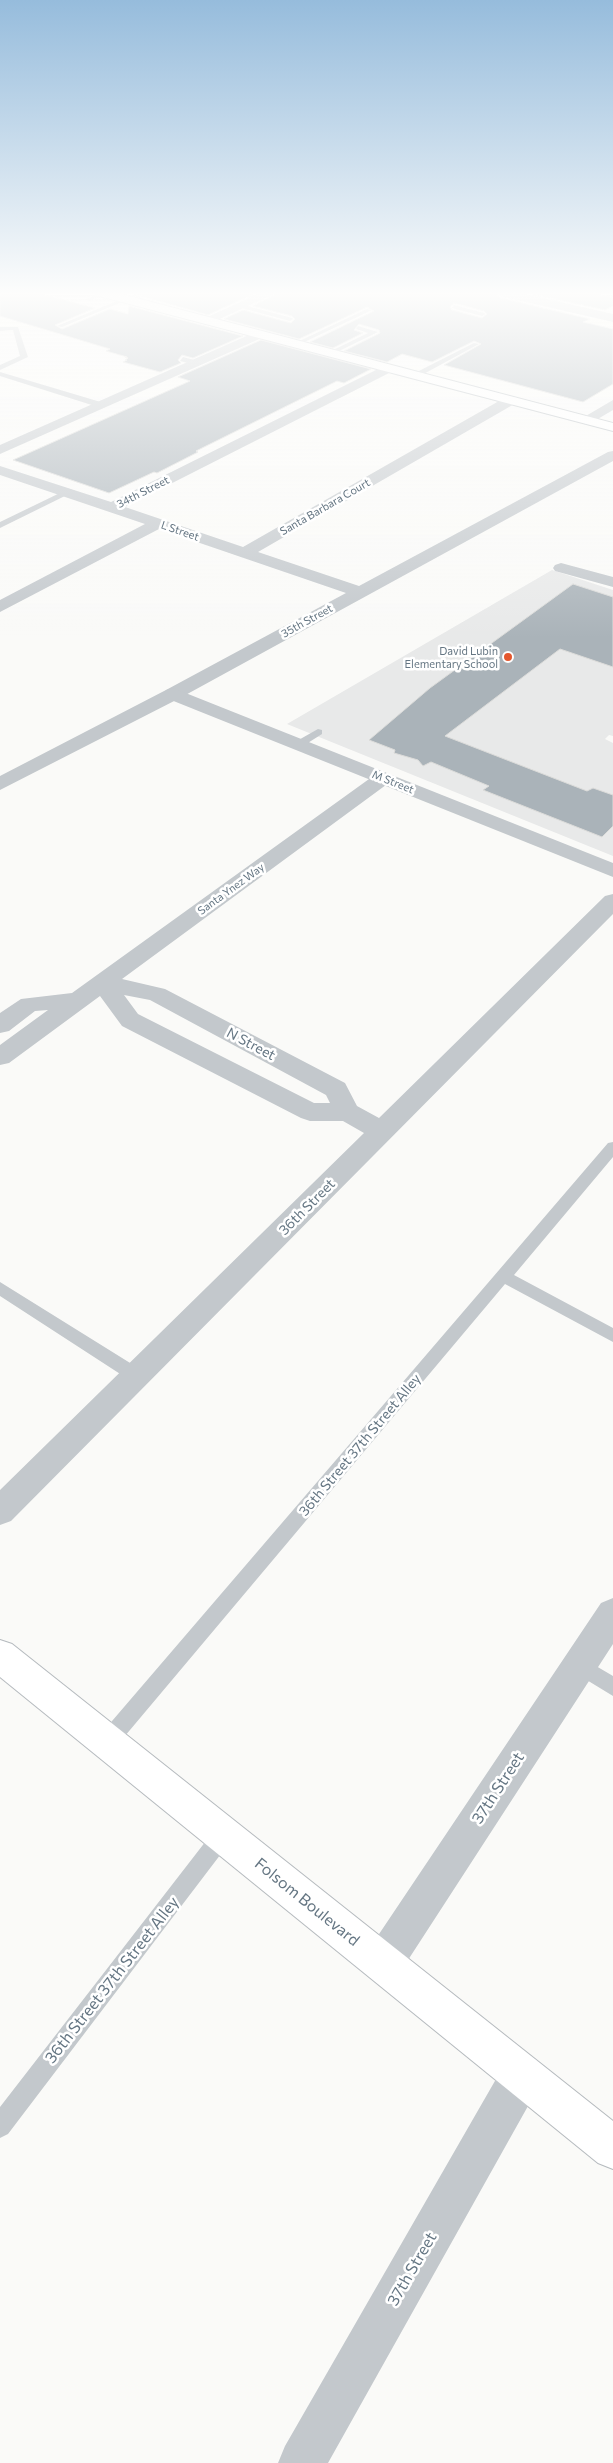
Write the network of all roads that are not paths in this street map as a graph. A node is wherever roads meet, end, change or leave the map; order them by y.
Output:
1 (94, 408) edge
2 (309, 408) edge
3 (497, 408) edge
4 (541, 408) edge
5 (606, 408) edge
6 (586, 420) junction
7 (613, 427) edge
8 (0, 450) edge
9 (613, 454) edge
10 (0, 470) edge
11 (66, 493) junction
12 (112, 508) junction
13 (157, 524) junction
14 (0, 525) edge
15 (244, 553) junction
16 (562, 568) dead end
17 (613, 582) edge
18 (360, 592) junction
19 (0, 607) edge
20 (173, 694) junction
21 (318, 732) dead end
22 (299, 744) junction
23 (383, 778) junction
24 (0, 784) edge
25 (613, 871) edge
26 (613, 901) edge
27 (103, 983) junction
28 (78, 1000) junction
29 (0, 1025) edge
30 (0, 1057) edge
31 (348, 1112) junction
32 (382, 1132) junction
33 (613, 1147) edge
34 (504, 1276) junction
35 (0, 1288) edge
36 (613, 1336) edge
37 (136, 1376) junction
38 (0, 1511) edge
39 (613, 1614) edge
40 (0, 1656) edge
41 (579, 1665) junction
42 (613, 1687) edge
43 (108, 1742) junction
44 (223, 1835) junction
45 (383, 1963) junction
46 (522, 2076) junction
47 (0, 2126) edge
48 (613, 2148) edge
49 (302, 2463) edge

1 - 8 street
2 - 12 street, 34th Street
3 - 15 street, Santa Barbara Court
4 - 6 main road
5 - 6 street
6 - 7 main road
9 - 18 street, 35th Street
10 - 11 street, L Street
11 - 12 street, L Street
11 - 14 lane
12 - 13 street, L Street
13 - 15 street, L Street
13 - 19 street
15 - 18 street, L Street
16 - 17 street
18 - 20 street, 35th Street
20 - 22 street, M Street
20 - 24 street, 35th Street
21 - 22 lane
22 - 23 street, M Street
23 - 25 street, M Street
23 - 27 street, Santa Ynez Way
26 - 32 street, 36th Street
27 - 28 street, Santa Ynez Way
27 - 31 street, N Street
27 - 31 street
28 - 29 street, Santa Ynez Way
28 - 30 street, Santa Ynez Way
31 - 32 street
32 - 37 street, 36th Street
33 - 34 lane, 36th Street 37th Street Alley
34 - 36 lane
34 - 43 lane, 36th Street 37th Street Alley
35 - 37 lane
37 - 38 street, 36th Street
39 - 41 street, 37th Street
40 - 43 main road, Folsom Boulevard
41 - 42 lane
41 - 45 street, 37th Street
43 - 44 main road, Folsom Boulevard
44 - 45 main road, Folsom Boulevard
44 - 47 lane, 36th Street 37th Street Alley
45 - 46 main road, Folsom Boulevard
46 - 48 main road, Folsom Boulevard
46 - 49 street, 37th Street

